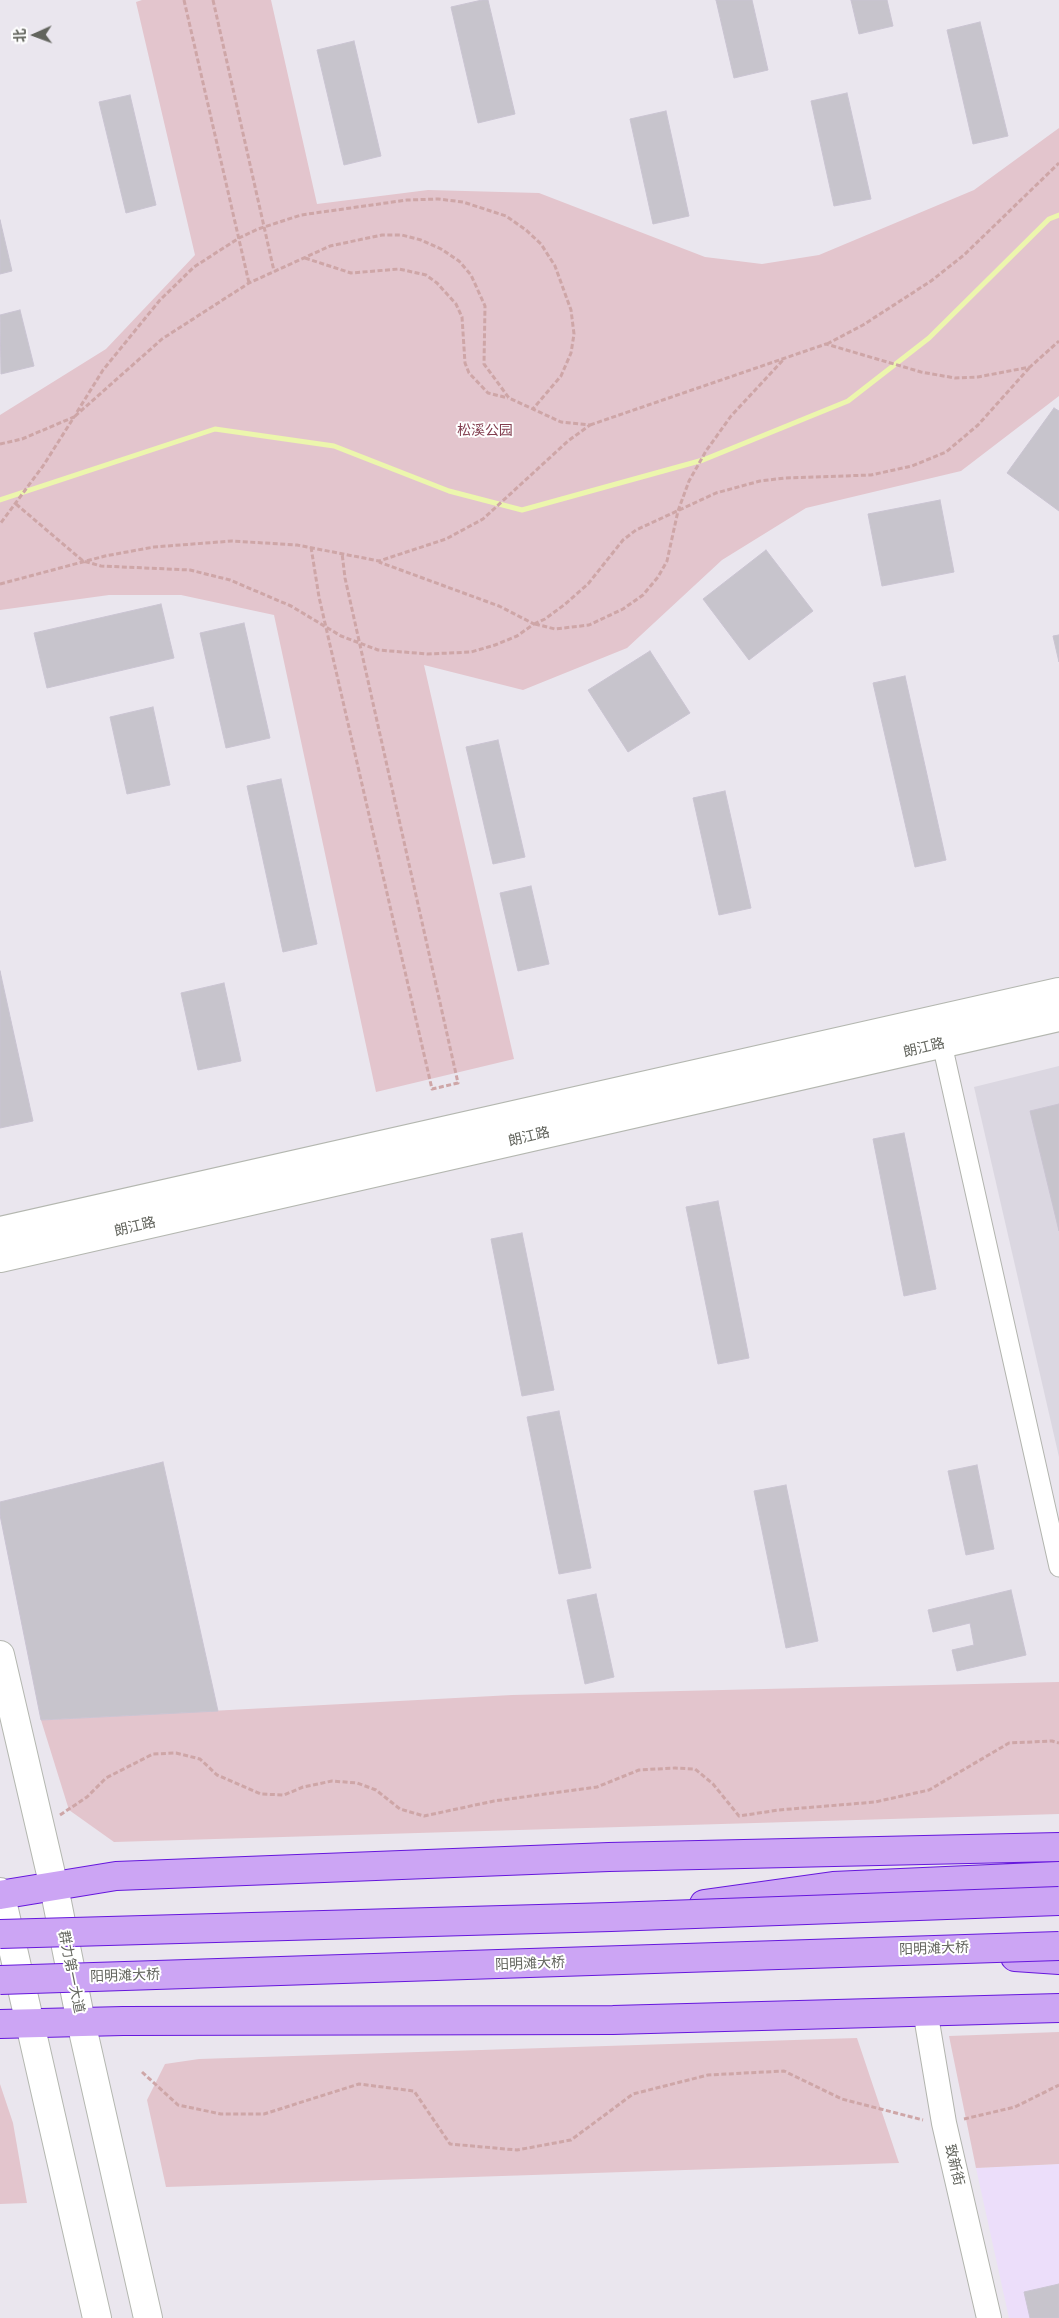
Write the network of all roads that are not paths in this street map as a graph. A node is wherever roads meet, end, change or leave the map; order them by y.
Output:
1 (1059, 992) edge
2 (1059, 1017) edge
3 (942, 1044) junction
4 (2, 1245) edge
5 (1059, 1567) edge
6 (0, 1655) edge
7 (1059, 1847) edge
8 (1059, 1876) edge
9 (54, 1887) junction
10 (0, 1894) edge
11 (1059, 1902) edge
12 (611, 1917) junction
13 (0, 1934) edge
14 (1059, 1946) edge
15 (919, 1949) junction
16 (1059, 1960) edge
17 (0, 1980) edge
18 (1059, 2008) edge
19 (920, 2010) junction
20 (81, 2022) junction
21 (29, 2023) junction
22 (0, 2024) edge
23 (940, 2123) junction
24 (97, 2318) edge
25 (148, 2318) edge
26 (979, 2318) edge
27 (989, 2318) edge

1 - 4 main road, 朗江路
2 - 3 main road, 朗江路
3 - 4 main road, 朗江路
3 - 5 street
6 - 9 main road, 群力第一大道
7 - 9 highway
8 - 12 highway, bridge
9 - 10 highway
9 - 20 main road, 群力第一大道
10 - 21 main road
11 - 12 highway, bridge
12 - 13 highway, bridge
14 - 15 highway, 阳明滩大桥, bridge
15 - 16 highway, bridge
15 - 17 highway, 阳明滩大桥, bridge
18 - 19 highway
19 - 20 highway
19 - 23 street, 致新街
20 - 21 highway
20 - 25 main road, 群力第一大道
21 - 22 highway
21 - 24 main road
23 - 26 street, 致新街
23 - 27 street, 致新街

